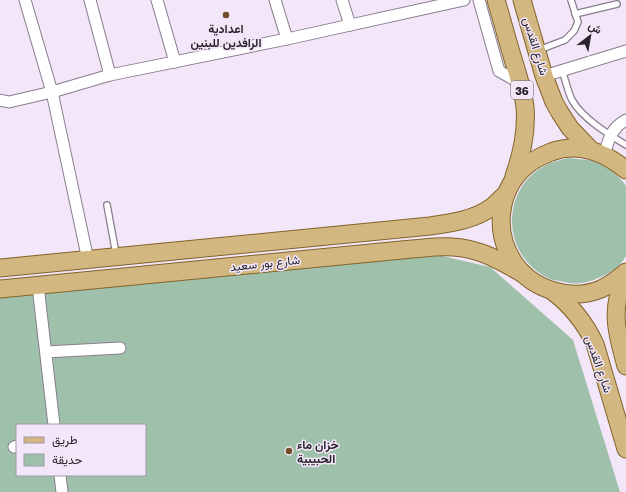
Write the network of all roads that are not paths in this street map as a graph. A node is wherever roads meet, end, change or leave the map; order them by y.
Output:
1 (25, 0) edge
2 (90, 0) edge
3 (158, 0) edge
4 (276, 0) edge
5 (342, 0) edge
6 (410, 0) edge
7 (464, 0) edge
8 (479, 0) edge
9 (496, 0) edge
10 (522, 0) edge
11 (571, 0) edge
12 (617, 4) dead end
13 (414, 11) junction
14 (575, 14) junction
15 (350, 25) junction
16 (287, 40) junction
17 (537, 51) junction
18 (626, 51) edge
19 (175, 62) junction
20 (562, 70) junction
21 (110, 75) junction
22 (544, 76) junction
23 (520, 82) junction
24 (52, 92) junction
25 (0, 100) edge
26 (626, 120) edge
27 (610, 135) junction
28 (626, 145) edge
29 (598, 153) junction
30 (626, 170) edge
31 (509, 188) junction
32 (107, 205) dead end
33 (147, 253) junction
34 (117, 256) junction
35 (88, 260) junction
36 (0, 268) edge
37 (626, 273) edge
38 (148, 275) junction
39 (525, 275) junction
40 (38, 286) junction
41 (0, 289) edge
42 (552, 291) junction
43 (120, 348) dead end
44 (46, 352) junction
45 (626, 366) edge
46 (54, 424) edge
47 (626, 449) edge
48 (60, 476) edge
49 (62, 492) edge

1 - 24 street
2 - 21 street
3 - 19 street
4 - 16 street
5 - 15 street
6 - 13 street
7 - 13 street
8 - 23 street
9 - 23 main road, 36
10 - 17 main road, شارع القدس / 36
11 - 14 lane
12 - 14 lane
13 - 15 street
14 - 17 lane
15 - 16 street
16 - 19 street
17 - 22 main road, شارع القدس / 36
18 - 20 street
19 - 21 street
20 - 22 street
20 - 27 lane
21 - 24 street
22 - 29 main road, شارع القدس / 36
23 - 31 main road, 36
24 - 25 street
24 - 35 street
26 - 27 street
27 - 28 lane
27 - 29 street
29 - 30 main road, شارع القدس
29 - 31 main road, شارع بور سعيد
31 - 33 main road, شارع بور سعيد
31 - 39 main road
32 - 34 lane
33 - 34 main road, شارع بور سعيد
33 - 38 main road
34 - 35 main road, شارع بور سعيد
35 - 36 main road, شارع بور سعيد
37 - 42 main road
37 - 45 main road, شارع القدس
38 - 39 main road, شارع بور سعيد
38 - 40 main road, شارع بور سعيد
39 - 42 main road
40 - 41 main road, شارع بور سعيد
40 - 44 street
42 - 47 main road, شارع القدس
43 - 44 street
44 - 46 street
48 - 49 street

